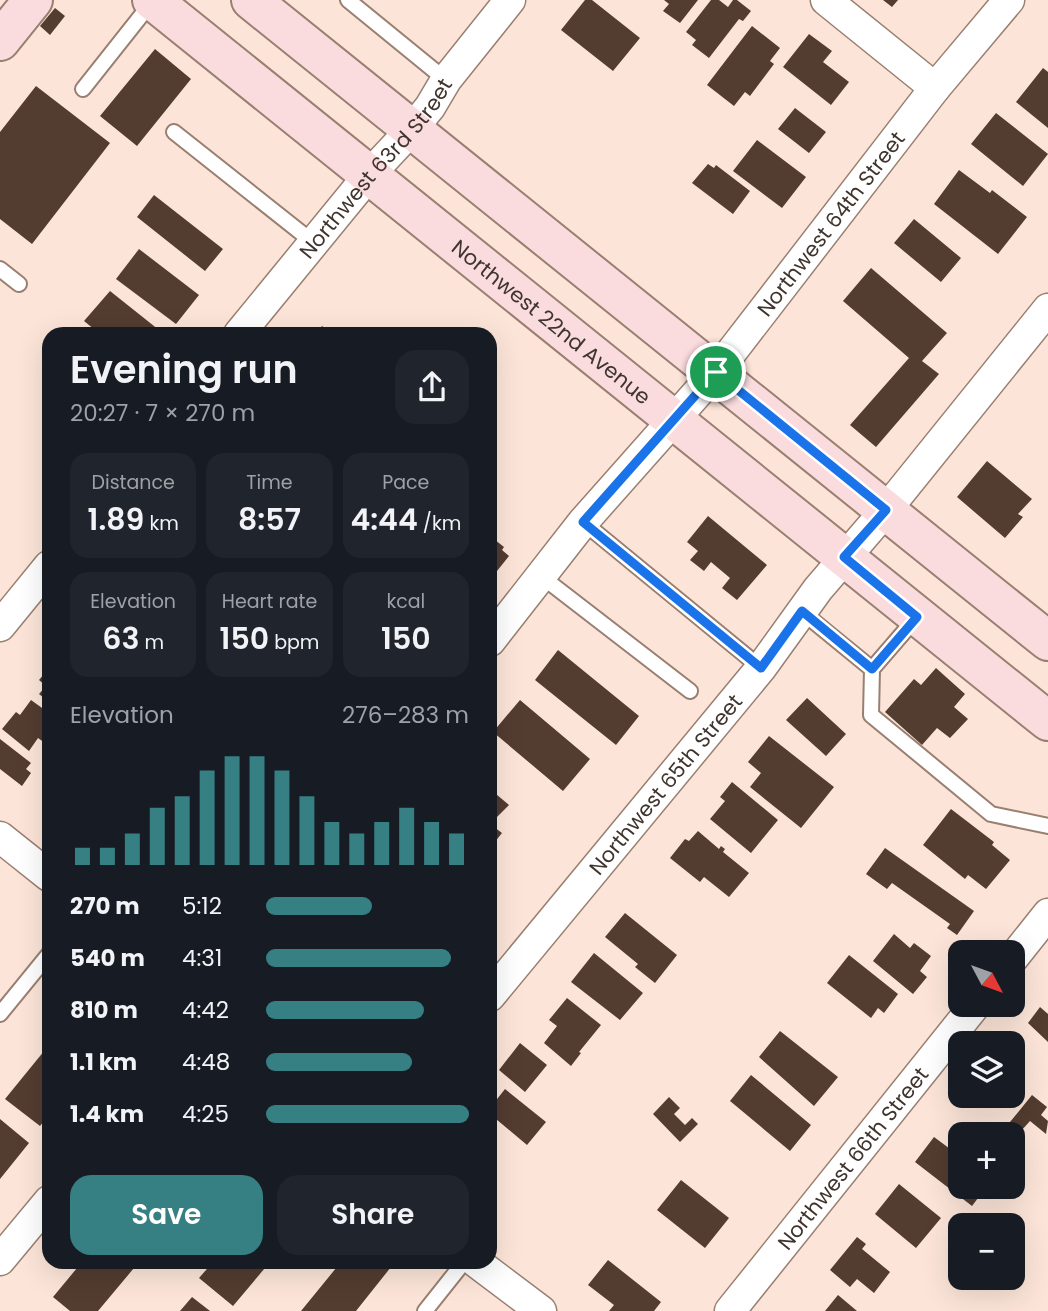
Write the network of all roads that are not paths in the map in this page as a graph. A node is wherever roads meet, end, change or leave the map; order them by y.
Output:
1 (33, 0) edge
2 (153, 0) edge
3 (251, 0) edge
4 (348, 0) edge
5 (510, 0) edge
6 (825, 0) edge
7 (1009, 0) edge
8 (0, 41) edge
9 (446, 80) junction
10 (935, 88) junction
11 (83, 89) dead end
12 (412, 129) junction
13 (174, 132) dead end
14 (369, 175) junction
15 (314, 243) junction
16 (0, 269) edge
17 (19, 284) dead end
18 (1048, 309) edge
19 (245, 327) edge
20 (716, 372) junction
21 (673, 419) junction
22 (886, 510) junction
23 (583, 522) junction
24 (844, 557) junction
25 (42, 575) edge
26 (541, 576) junction
27 (802, 611) junction
28 (917, 617) junction
29 (0, 626) edge
30 (497, 633) edge
31 (1048, 641) edge
32 (761, 668) junction
33 (872, 669) junction
34 (690, 691) dead end
35 (1048, 722) edge
36 (1048, 825) edge
37 (0, 837) edge
38 (42, 870) edge
39 (1048, 914) edge
40 (1026, 942) edge
41 (42, 963) edge
42 (497, 988) edge
43 (0, 1014) edge
44 (966, 1017) edge
45 (42, 1209) edge
46 (0, 1260) edge
47 (458, 1269) edge
48 (485, 1269) edge
49 (425, 1311) edge
50 (541, 1311) edge
51 (730, 1311) edge

1 - 8 main road
2 - 11 lane
2 - 14 main road, Northwest 22nd Avenue
3 - 12 main road
4 - 9 lane
5 - 9 street, Northwest 63rd Street
6 - 10 street
7 - 10 street, Northwest 64th Street
9 - 12 street, Northwest 63rd Street
10 - 20 street, Northwest 64th Street
12 - 14 street, Northwest 63rd Street
12 - 20 main road
13 - 15 lane
14 - 15 street, Northwest 63rd Street
14 - 21 main road, Northwest 22nd Avenue
15 - 19 street, Northwest 63rd Street
16 - 17 lane
18 - 22 street, Northwest 65th Street
20 - 21 street, Northwest 64th Street
20 - 22 main road
21 - 23 street, Northwest 64th Street
21 - 24 main road, Northwest 22nd Avenue
22 - 24 street, Northwest 65th Street
22 - 31 main road
23 - 26 street, Northwest 64th Street
23 - 32 lane
24 - 27 street, Northwest 65th Street
24 - 28 main road, Northwest 22nd Avenue
25 - 29 street
26 - 30 street, Northwest 64th Street
26 - 34 lane
27 - 32 street, Northwest 65th Street
27 - 33 lane
28 - 33 lane
28 - 35 main road, Northwest 22nd Avenue
32 - 42 street, Northwest 65th Street
33 - 36 lane
37 - 38 street
39 - 40 street
41 - 43 lane
44 - 51 street, Northwest 66th Street
45 - 46 street
47 - 49 lane
48 - 50 street

